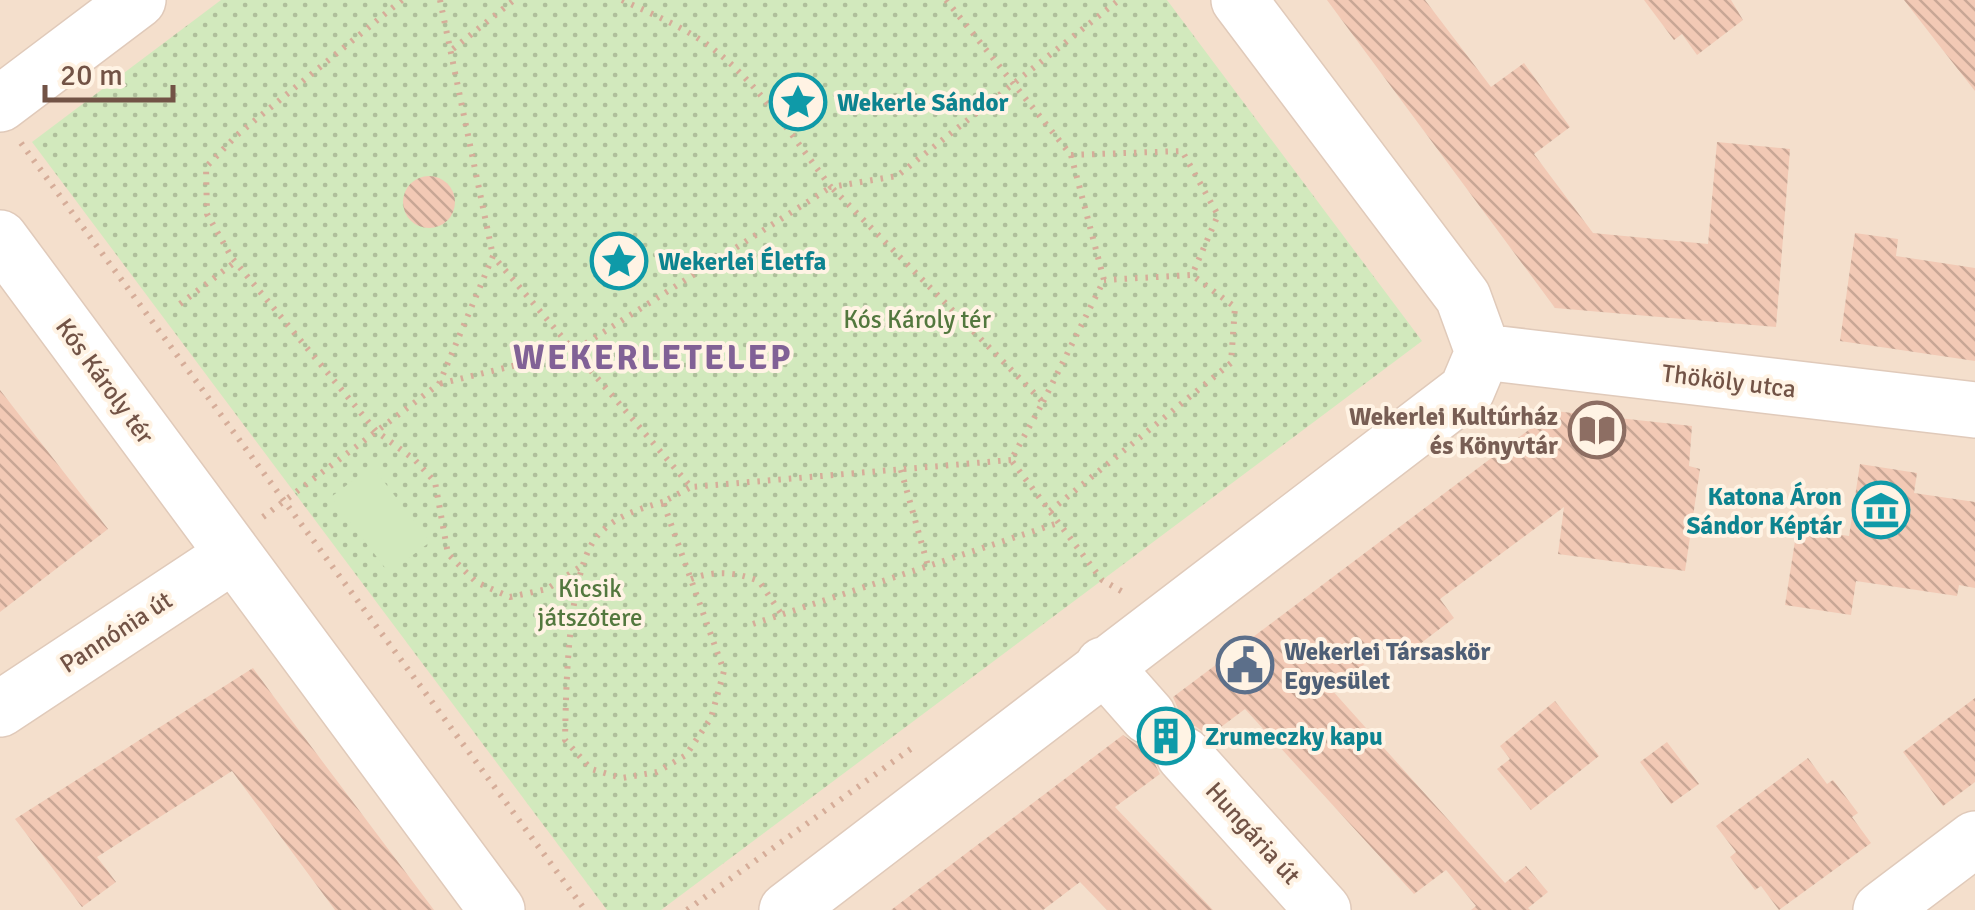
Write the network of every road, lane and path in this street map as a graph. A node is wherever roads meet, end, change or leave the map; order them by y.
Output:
1 (138, 0) edge
2 (402, 0) edge
3 (440, 0) edge
4 (514, 0) edge
5 (622, 0) edge
6 (946, 0) edge
7 (1119, 0) edge
8 (1239, 0) edge
9 (453, 49) junction
10 (1012, 83) junction
11 (7, 119) edge
12 (1070, 156) junction
13 (832, 187) junction
14 (0, 238) edge
15 (492, 256) junction
16 (236, 262) junction
17 (1192, 275) junction
18 (1104, 280) junction
19 (180, 304) dead end
20 (574, 351) junction
21 (1483, 352) junction
22 (438, 384) junction
23 (1043, 402) junction
24 (1975, 410) edge
25 (376, 431) junction
26 (1011, 460) junction
27 (901, 470) junction
28 (691, 487) junction
29 (284, 500) junction
30 (663, 502) junction
31 (252, 504) dead end
32 (1049, 512) junction
33 (1058, 522) junction
34 (232, 555) junction
35 (583, 565) junction
36 (928, 566) junction
37 (691, 580) junction
38 (1127, 594) dead end
39 (782, 614) junction
40 (754, 624) dead end
41 (1103, 666) junction
42 (0, 708) edge
43 (1148, 716) dead end
44 (1184, 755) dead end
45 (1975, 840) edge
46 (497, 910) edge
47 (585, 910) edge
48 (787, 910) edge
49 (1322, 910) edge
50 (1882, 910) edge

1 - 11 street
2 - 16 path
3 - 9 path
4 - 9 path
5 - 13 path
6 - 10 path
7 - 10 path
8 - 21 street
9 - 15 path
10 - 12 path
10 - 13 path
11 - 29 path
12 - 17 path
12 - 18 path
13 - 20 path
13 - 23 path
14 - 34 street, Kós Károly tér
15 - 20 path
15 - 22 path
16 - 19 path
16 - 25 path
17 - 18 path
17 - 32 path
18 - 23 path
20 - 22 path
20 - 28 path
21 - 24 street, Thököly utca
21 - 41 street
22 - 25 path
23 - 26 path
25 - 29 path
25 - 35 path
26 - 27 path
26 - 32 path
27 - 28 path
27 - 36 path
28 - 30 path
29 - 31 path
29 - 47 path
30 - 35 path
30 - 37 path
32 - 33 path
33 - 36 path
33 - 38 path
34 - 42 street, Pannónia út
34 - 46 street, Kós Károly tér
35 - 37 path
36 - 39 path
37 - 39 path
39 - 40 path
41 - 43 street
41 - 48 street
44 - 49 street, Hungária út
45 - 50 street

